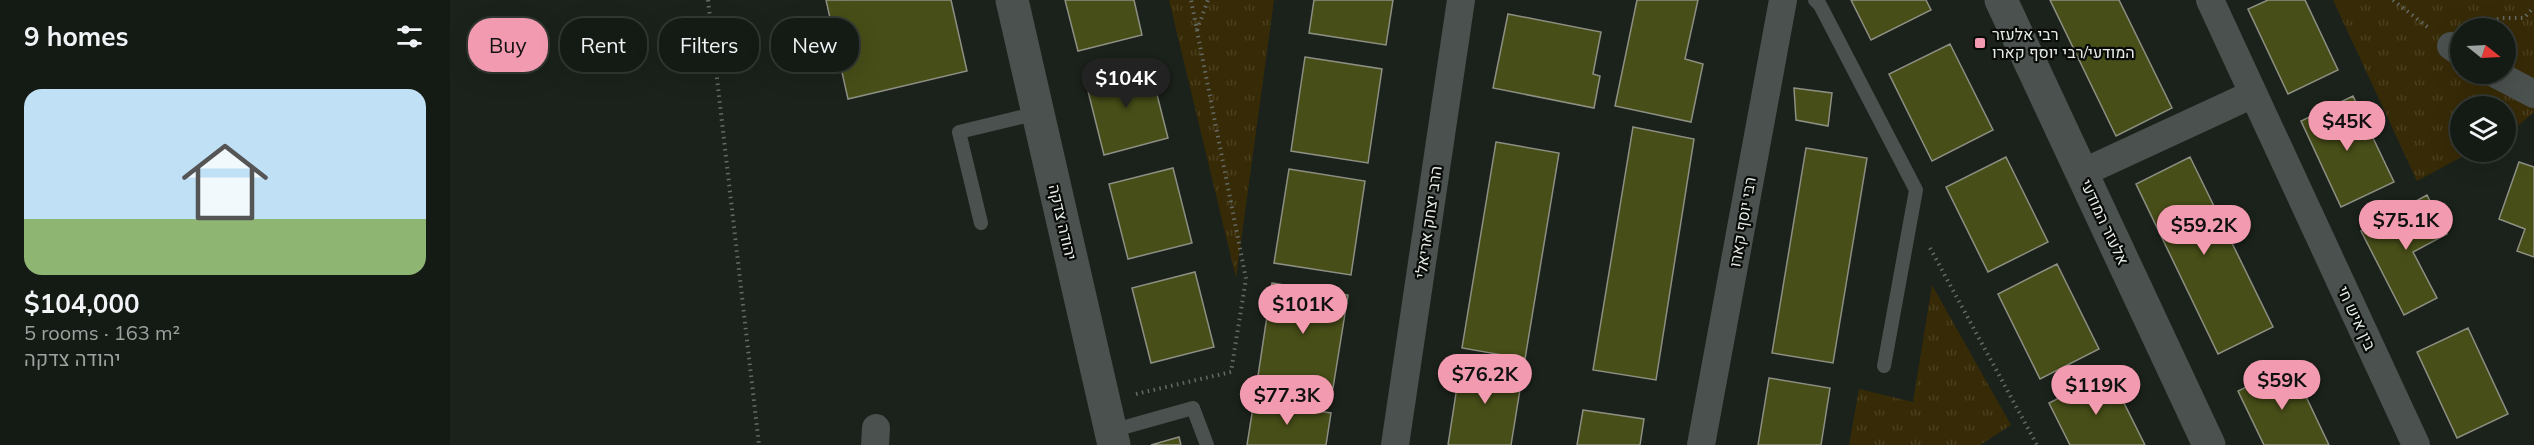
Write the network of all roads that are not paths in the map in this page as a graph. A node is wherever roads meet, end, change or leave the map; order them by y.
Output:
1 (1012, 0) edge
2 (1461, 0) edge
3 (1783, 0) edge
4 (1815, 0) edge
5 (2001, 0) edge
6 (2210, 0) edge
7 (2515, 84) edge
8 (2253, 94) junction
9 (2534, 94) edge
10 (1038, 113) junction
11 (2082, 173) junction
12 (981, 223) dead end
13 (1884, 366) dead end
14 (1110, 426) edge
15 (1207, 445) edge
16 (1395, 445) edge
17 (1701, 445) edge
18 (2209, 445) edge
19 (2416, 445) edge

1 - 10 street, יהודה צדקה
2 - 16 street, הרב יצחק אריאלי
3 - 17 street, רבי יוסף קארו
4 - 13 lane
5 - 11 street, אלעזר המודעי
6 - 8 street, בין איש חי
7 - 9 street
8 - 11 street
8 - 19 street, בין איש חי
10 - 12 lane
10 - 14 street, יהודה צדקה
11 - 18 street, אלעזר המודעי
14 - 15 lane

